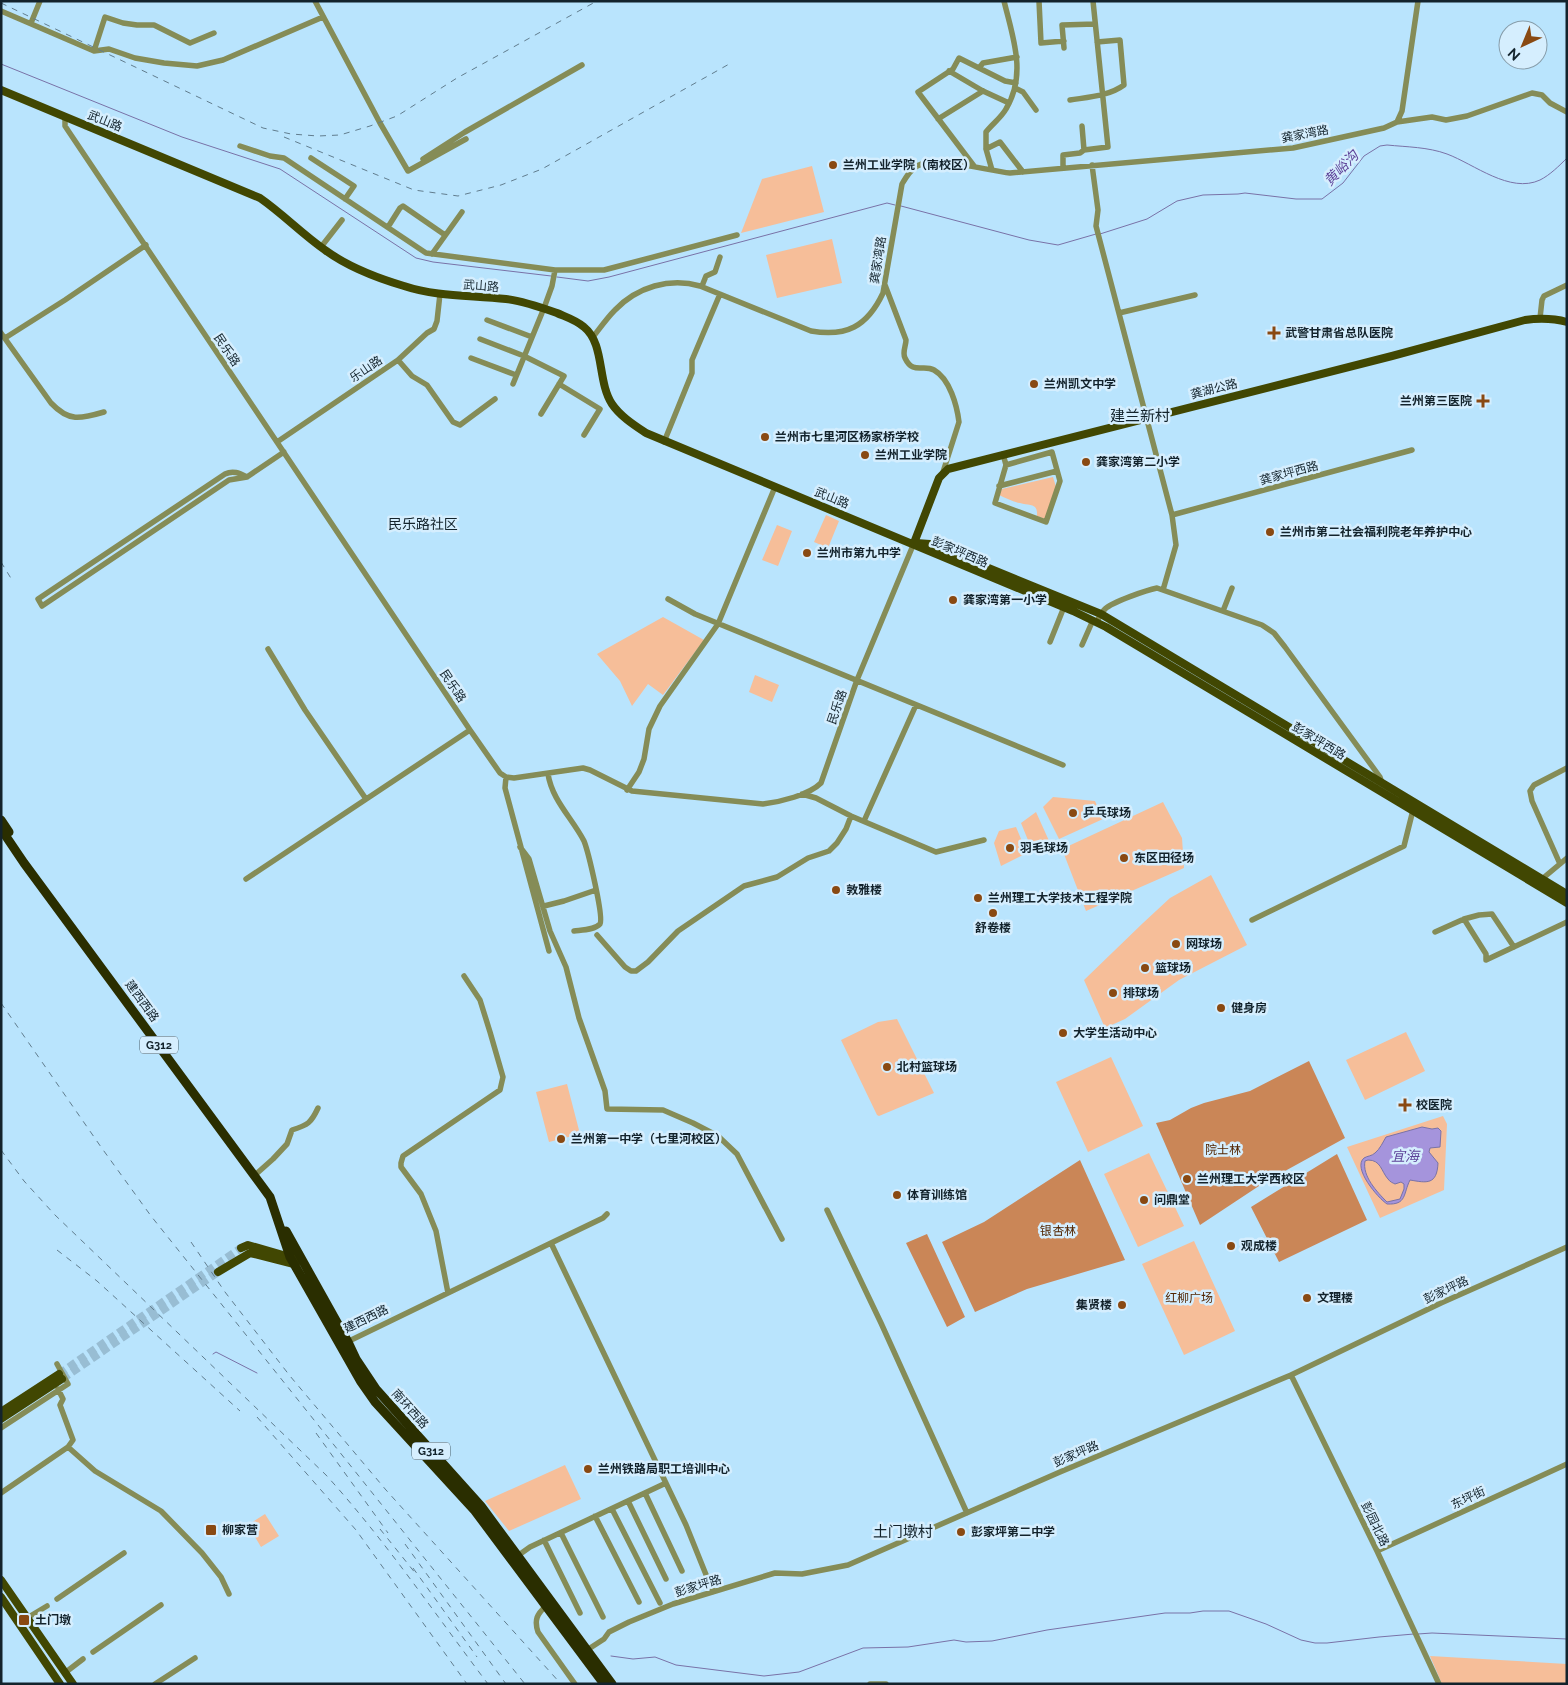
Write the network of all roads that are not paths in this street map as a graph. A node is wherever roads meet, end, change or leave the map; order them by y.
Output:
1 (40, 1) edge
2 (315, 1) edge
3 (1004, 1) edge
4 (1039, 1) edge
5 (1093, 1) edge
6 (1418, 1) edge
7 (1, 11) edge
8 (323, 17) junction
9 (31, 23) junction
10 (1095, 24) junction
11 (214, 33) dead end
12 (1064, 41) junction
13 (1097, 42) junction
14 (1064, 48) dead end
15 (94, 51) junction
16 (1017, 56) junction
17 (582, 65) dead end
18 (979, 68) junction
19 (949, 71) junction
20 (1016, 86) junction
21 (1, 90) edge
22 (983, 91) junction
23 (1102, 95) junction
24 (1070, 100) dead end
25 (1009, 103) junction
26 (1036, 110) dead end
27 (1567, 112) edge
28 (64, 117) junction
29 (938, 119) junction
30 (1397, 122) junction
31 (1082, 126) dead end
32 (466, 139) dead end
33 (240, 146) dead end
34 (986, 149) junction
35 (1084, 150) junction
36 (311, 158) dead end
37 (1092, 165) junction
38 (974, 166) junction
39 (1063, 168) junction
40 (407, 169) junction
41 (992, 170) junction
42 (1023, 172) junction
43 (345, 199) junction
44 (462, 212) dead end
45 (342, 220) dead end
46 (388, 227) junction
47 (445, 235) junction
48 (737, 235) dead end
49 (146, 245) junction
50 (321, 247) junction
51 (432, 254) junction
52 (720, 257) dead end
53 (556, 272) junction
54 (884, 283) junction
55 (1567, 285) edge
56 (702, 286) junction
57 (440, 294) junction
58 (720, 294) junction
59 (1195, 295) dead end
60 (544, 308) junction
61 (1119, 313) junction
62 (1540, 318) junction
63 (487, 320) dead end
64 (1567, 322) edge
65 (3, 335) edge
66 (532, 336) junction
67 (593, 337) junction
68 (480, 339) dead end
69 (524, 356) junction
70 (471, 358) dead end
71 (398, 360) junction
72 (516, 375) junction
73 (513, 384) dead end
74 (559, 384) junction
75 (496, 399) dead end
76 (104, 412) dead end
77 (541, 414) dead end
78 (1146, 418) junction
79 (584, 436) dead end
80 (277, 442) junction
81 (664, 442) junction
82 (1412, 450) dead end
83 (284, 452) junction
84 (1002, 454) junction
85 (1006, 465) junction
86 (1057, 471) junction
87 (943, 472) junction
88 (247, 477) junction
89 (1000, 486) junction
90 (775, 487) junction
91 (1172, 515) junction
92 (124, 542) junction
93 (914, 544) junction
94 (128, 548) junction
95 (1232, 588) dead end
96 (1163, 590) junction
97 (668, 600) dead end
98 (1064, 607) junction
99 (1223, 611) junction
100 (1100, 614) junction
101 (1095, 621) junction
102 (718, 624) junction
103 (1050, 642) dead end
104 (1082, 645) dead end
105 (268, 650) dead end
106 (857, 680) junction
107 (916, 705) junction
108 (470, 730) junction
109 (1063, 765) dead end
110 (1567, 768) edge
111 (548, 774) junction
112 (506, 777) junction
113 (1382, 782) junction
114 (627, 790) junction
115 (801, 794) junction
116 (366, 799) junction
117 (1413, 810) junction
118 (851, 816) junction
119 (1, 820) edge
120 (864, 821) junction
121 (1, 829) edge
122 (984, 840) dead end
123 (520, 847) junction
124 (1567, 858) edge
125 (1560, 864) junction
126 (246, 879) dead end
127 (1542, 879) junction
128 (43, 888) junction
129 (596, 890) junction
130 (1567, 894) edge
131 (1567, 903) edge
132 (544, 906) junction
133 (1464, 919) junction
134 (1252, 920) dead end
135 (1567, 922) edge
136 (574, 931) dead end
137 (1435, 932) dead end
138 (597, 935) dead end
139 (1514, 947) junction
140 (549, 951) dead end
141 (464, 976) dead end
142 (318, 1108) dead end
143 (255, 1175) junction
144 (827, 1210) dead end
145 (607, 1214) dead end
146 (782, 1239) dead end
147 (551, 1244) junction
148 (1567, 1247) edge
149 (240, 1248) tunnel mouth
150 (296, 1259) junction
151 (218, 1272) tunnel mouth
152 (448, 1293) junction
153 (343, 1344) junction
154 (57, 1364) dead end
155 (1291, 1375) junction
156 (58, 1389) junction
157 (1, 1412) edge
158 (1, 1419) edge
159 (1, 1428) edge
160 (68, 1447) junction
161 (1567, 1464) edge
162 (666, 1483) junction
163 (1, 1493) edge
164 (645, 1493) junction
165 (628, 1501) junction
166 (612, 1509) junction
167 (967, 1513) junction
168 (596, 1516) junction
169 (561, 1533) junction
170 (544, 1540) junction
171 (1378, 1551) junction
172 (124, 1553) dead end
173 (515, 1557) junction
174 (682, 1571) dead end
175 (666, 1579) dead end
176 (2, 1582) edge
177 (713, 1592) junction
178 (229, 1594) dead end
179 (1, 1597) edge
180 (57, 1599) dead end
181 (639, 1602) dead end
182 (660, 1603) dead end
183 (161, 1605) dead end
184 (47, 1606) dead end
185 (546, 1606) junction
186 (580, 1613) dead end
187 (602, 1617) dead end
188 (27, 1618) junction
189 (587, 1650) junction
190 (93, 1652) dead end
191 (195, 1658) dead end
192 (83, 1659) dead end
193 (66, 1672) junction
194 (58, 1681) edge
195 (73, 1684) edge
196 (155, 1684) edge
197 (575, 1684) edge
198 (604, 1684) edge
199 (612, 1684) edge
200 (870, 1684) edge
201 (886, 1684) edge
202 (1438, 1684) edge

1 - 9 street
2 - 8 street
3 - 16 street
4 - 12 street
5 - 10 street
6 - 30 street
7 - 9 street
8 - 15 street
8 - 40 street
9 - 15 street
10 - 12 street
10 - 13 street
11 - 15 street
12 - 14 street
13 - 23 street
13 - 23 street
16 - 18 street
16 - 20 street
17 - 40 street
18 - 19 street
18 - 20 street
19 - 22 street
19 - 29 street
20 - 25 street
20 - 26 street
21 - 28 main road, 武山路
22 - 25 street
22 - 29 street
23 - 24 street
23 - 35 street
25 - 34 street
27 - 30 street, 龚家湾路
28 - 49 street, 民乐路
28 - 50 main road, 武山路
29 - 38 street
30 - 37 street, 龚家湾路
31 - 35 street
32 - 40 street
33 - 43 street
34 - 41 street
34 - 42 street
35 - 39 street
36 - 43 street
37 - 39 street, 龚家湾路
37 - 61 street
38 - 41 street, 龚家湾路
38 - 54 street, 龚家湾路
39 - 42 street, 龚家湾路
41 - 42 street, 龚家湾路
43 - 46 street
44 - 47 street
45 - 50 street
46 - 47 street
46 - 51 street
47 - 51 street
48 - 53 street
49 - 65 street
49 - 80 street, 民乐路
50 - 57 main road, 武山路
51 - 53 street
52 - 56 street
53 - 60 street
54 - 58 street, 龚家湾路
54 - 87 street
55 - 62 street
56 - 58 street, 龚家湾路
56 - 67 street, 龚家湾路
57 - 60 main road, 武山路
57 - 71 street, 乐山路
58 - 81 street
59 - 61 street
60 - 66 street
60 - 67 main road, 武山路
61 - 78 street
62 - 64 main road, 龚湖公路
62 - 78 main road, 龚湖公路
63 - 66 street
65 - 76 street
66 - 69 street
67 - 81 main road, 武山路
68 - 69 street
69 - 72 street
69 - 74 street
70 - 72 street
71 - 75 street
71 - 80 street, 乐山路
72 - 73 street
74 - 77 street
74 - 79 street
78 - 84 main road, 龚湖公路
78 - 91 street
80 - 83 street, 民乐路
81 - 90 main road, 武山路
82 - 91 street, 龚家坪西路
83 - 88 street
83 - 108 street, 民乐路
84 - 85 street
84 - 87 main road, 龚湖公路
85 - 86 street
85 - 89 street
86 - 89 street
86 - 89 street
87 - 93 main road
88 - 92 street
88 - 94 street
90 - 93 main road, 武山路
90 - 102 street
91 - 96 street
92 - 94 street
92 - 94 street
93 - 98 main road, 彭家坪西路
93 - 100 main road, 彭家坪西路
93 - 106 street, 民乐路
95 - 99 street
96 - 99 street
96 - 100 street
97 - 102 street
98 - 101 main road, 彭家坪西路
98 - 103 street
99 - 113 street
100 - 101 street
100 - 113 main road, 彭家坪西路
101 - 104 street
101 - 117 main road, 彭家坪西路
102 - 106 street
102 - 114 street
105 - 116 street
106 - 107 street
106 - 115 street, 民乐路
107 - 109 street
107 - 120 street
108 - 112 street, 民乐路
108 - 116 street
110 - 125 street
111 - 112 street, 民乐路
111 - 114 street, 民乐路
111 - 129 street
112 - 123 street
113 - 127 main road, 彭家坪西路
114 - 115 street, 民乐路
115 - 118 street
116 - 126 street
117 - 131 main road, 彭家坪西路
117 - 134 street
118 - 120 street
118 - 138 street
119 - 128 highway, 建西西路 / G312
120 - 122 street
121 - 128 highway, 建西西路 / G312
123 - 132 street
123 - 140 street
124 - 125 street
125 - 127 street
127 - 130 main road, 彭家坪西路
128 - 143 highway, 建西西路 / G312
129 - 132 street
129 - 136 street
132 - 146 street
133 - 137 street
133 - 139 street
133 - 139 street
135 - 139 street
141 - 152 street
142 - 143 street
143 - 150 highway, 建西西路 / G312
144 - 167 street
145 - 147 street, 建西西路
147 - 152 street, 建西西路
147 - 162 street
148 - 155 street, 彭家坪路
149 - 150 main road
150 - 151 main road
150 - 153 highway, 建西西路 / G312
152 - 153 street, 建西西路
153 - 173 highway, 南环西路 / G312
154 - 156 street
155 - 167 street, 彭家坪路
155 - 171 street, 彭园北路
156 - 159 street
156 - 160 street
157 - 158 main road
160 - 163 street
160 - 178 street
161 - 171 street, 东坪街
162 - 164 street
162 - 177 street
164 - 165 street
164 - 174 street
165 - 166 street
165 - 175 street
166 - 168 street
166 - 182 street
167 - 177 street, 彭家坪路
168 - 169 street
168 - 181 street
169 - 170 street
169 - 187 street
170 - 173 street
170 - 186 street
171 - 202 street, 彭园北路
172 - 180 street
173 - 185 highway, 南环西路 / G312
173 - 189 highway, 南环西路 / G312
176 - 188 main road
177 - 189 street, 彭家坪路
179 - 194 main road
183 - 190 street
184 - 188 street
185 - 197 street
185 - 198 highway, 南环西路 / G312
188 - 193 main road
189 - 199 highway, 南环西路 / G312
191 - 196 street
192 - 193 street
193 - 194 main road
193 - 195 main road
200 - 201 street

